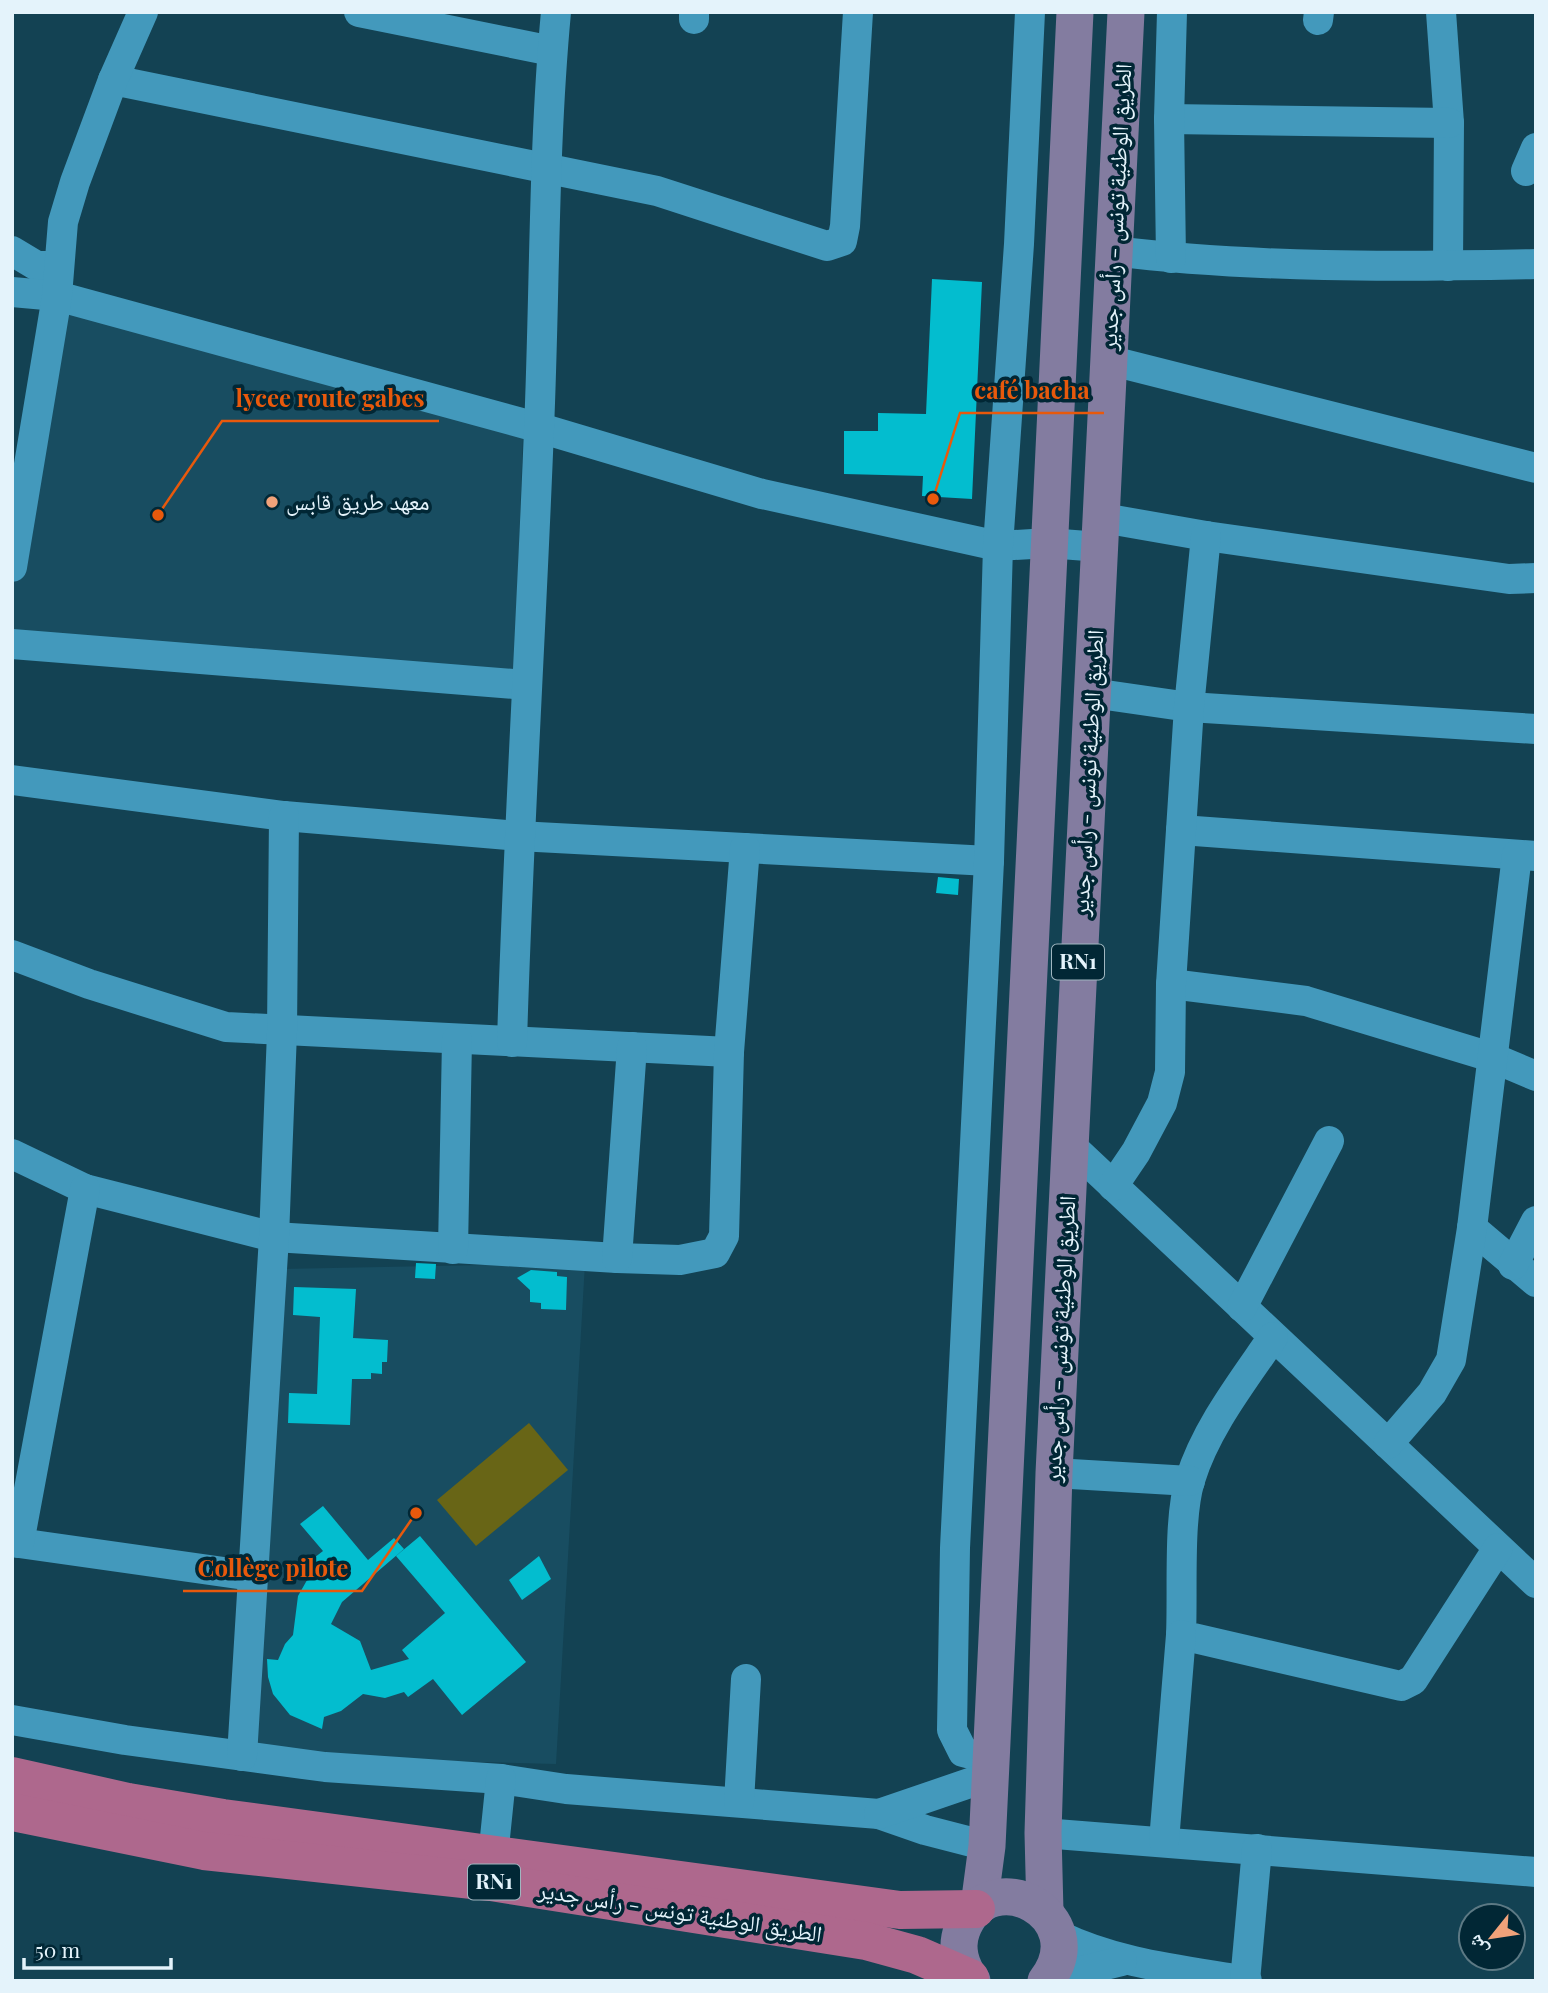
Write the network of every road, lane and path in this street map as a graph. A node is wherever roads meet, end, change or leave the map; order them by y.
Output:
1 (359, 12) edge
2 (556, 12) edge
3 (858, 12) edge
4 (1030, 12) edge
5 (1075, 12) edge
6 (1126, 12) edge
7 (1172, 12) edge
8 (1441, 12) edge
9 (133, 18) edge
10 (552, 51) junction
11 (113, 80) junction
12 (1169, 119) junction
13 (1449, 124) junction
14 (545, 168) junction
15 (12, 251) edge
16 (1113, 251) junction
17 (1171, 258) junction
18 (1536, 264) edge
19 (59, 266) junction
20 (1448, 266) junction
21 (12, 292) edge
22 (57, 296) junction
23 (1108, 359) junction
24 (540, 428) junction
25 (1536, 468) edge
26 (1101, 532) junction
27 (1206, 536) junction
28 (1048, 543) junction
29 (998, 546) junction
30 (12, 567) edge
31 (1536, 578) edge
32 (12, 644) edge
33 (526, 685) junction
34 (1092, 693) junction
35 (1189, 707) junction
36 (1536, 729) edge
37 (12, 780) edge
38 (284, 816) junction
39 (1181, 830) junction
40 (519, 836) junction
41 (745, 848) junction
42 (1526, 856) edge
43 (989, 861) junction
44 (12, 955) edge
45 (1171, 984) junction
46 (282, 1032) junction
47 (457, 1040) junction
48 (512, 1042) junction
49 (632, 1047) junction
50 (729, 1052) junction
51 (1492, 1057) junction
52 (1536, 1076) edge
53 (1329, 1141) dead end
54 (1069, 1144) junction
55 (12, 1154) edge
56 (1113, 1186) junction
57 (85, 1189) junction
58 (1536, 1221) edge
59 (1472, 1228) junction
60 (274, 1237) junction
61 (453, 1249) junction
62 (617, 1258) junction
63 (1524, 1273) edge
64 (1242, 1307) junction
65 (1273, 1336) junction
66 (1388, 1444) junction
67 (1054, 1473) junction
68 (1190, 1481) junction
69 (15, 1543) edge
70 (1498, 1548) junction
71 (252, 1576) junction
72 (1536, 1583) edge
73 (1181, 1635) junction
74 (746, 1679) dead end
75 (12, 1720) edge
76 (242, 1756) junction
77 (990, 1767) junction
78 (12, 1776) edge
79 (501, 1779) junction
80 (739, 1802) junction
81 (12, 1812) edge
82 (879, 1814) junction
83 (1043, 1833) junction
84 (1164, 1841) junction
85 (988, 1846) junction
86 (1256, 1849) junction
87 (492, 1867) junction
88 (1536, 1872) edge
89 (977, 1908) junction
90 (1051, 1923) junction
91 (1126, 1961) junction
92 (1212, 1978) edge
93 (971, 1980) edge
94 (1047, 1980) edge
95 (1246, 1981) edge

1 - 10 street
2 - 10 street
3 - 14 street
4 - 29 street
5 - 28 main road, RN1
6 - 16 main road, الطريق الوطنية تونس - رأس جدير / RN1
7 - 12 street
8 - 13 street
9 - 11 street
10 - 14 street
11 - 14 street
11 - 19 street
12 - 13 street
12 - 17 street
13 - 20 street
14 - 24 street
15 - 19 street
16 - 17 street
16 - 23 main road, الطريق الوطنية تونس - رأس جدير / RN1
17 - 20 street
18 - 20 street
19 - 22 street
21 - 22 street
22 - 24 street
22 - 30 street
23 - 25 street
23 - 26 main road, الطريق الوطنية تونس - رأس جدير / RN1
24 - 29 street
24 - 33 street
26 - 27 street
26 - 28 street
26 - 34 main road, الطريق الوطنية تونس - رأس جدير / RN1
27 - 31 street
27 - 35 street
28 - 29 street
28 - 77 main road, RN1
29 - 43 street
32 - 33 street
33 - 40 street
34 - 35 street
34 - 54 main road, الطريق الوطنية تونس - رأس جدير / RN1
35 - 36 street
35 - 39 street
37 - 38 street
38 - 40 street
38 - 46 street
39 - 42 street
39 - 45 street
40 - 41 street
40 - 48 street
41 - 43 street
41 - 50 street
42 - 51 street
43 - 77 street
44 - 46 street
45 - 51 street
45 - 56 street
46 - 47 street
46 - 60 street
47 - 48 street
47 - 61 street
48 - 49 street
49 - 50 street
49 - 62 street
50 - 62 street
51 - 52 street
51 - 59 street
53 - 64 street
54 - 56 street
54 - 67 main road, الطريق الوطنية تونس - رأس جدير / RN1
55 - 57 street
56 - 64 street
57 - 60 street
57 - 69 street
58 - 63 street
59 - 63 street
59 - 66 street
60 - 61 street
60 - 71 street
61 - 62 street
64 - 65 street
65 - 66 street
65 - 68 street
66 - 70 street
67 - 68 street
67 - 83 main road, الطريق الوطنية تونس - رأس جدير / RN1
68 - 73 street
69 - 71 street
70 - 72 street
70 - 73 street
71 - 76 street
73 - 84 street
74 - 80 street
75 - 76 street
76 - 79 street
77 - 82 street
77 - 85 main road, RN1
78 - 87 highway, الطريق الوطنية تونس - رأس جدير / RN1
79 - 80 street
79 - 87 street
80 - 82 street
81 - 87 highway, الطريق الوطنية تونس - رأس جدير / RN1
82 - 85 street
83 - 84 street
83 - 90 main road, الطريق الوطنية تونس - رأس جدير / RN1
84 - 86 street
85 - 89 main road, RN1
86 - 88 street
86 - 95 street
87 - 89 highway, الطريق الوطنية تونس - رأس جدير / RN1
87 - 93 highway, الطريق الوطنية تونس - رأس جدير / RN1
89 - 90 main road, RN1
89 - 93 main road, RN1
90 - 91 street
90 - 94 main road, RN1
91 - 92 street
91 - 94 street
92 - 95 street

